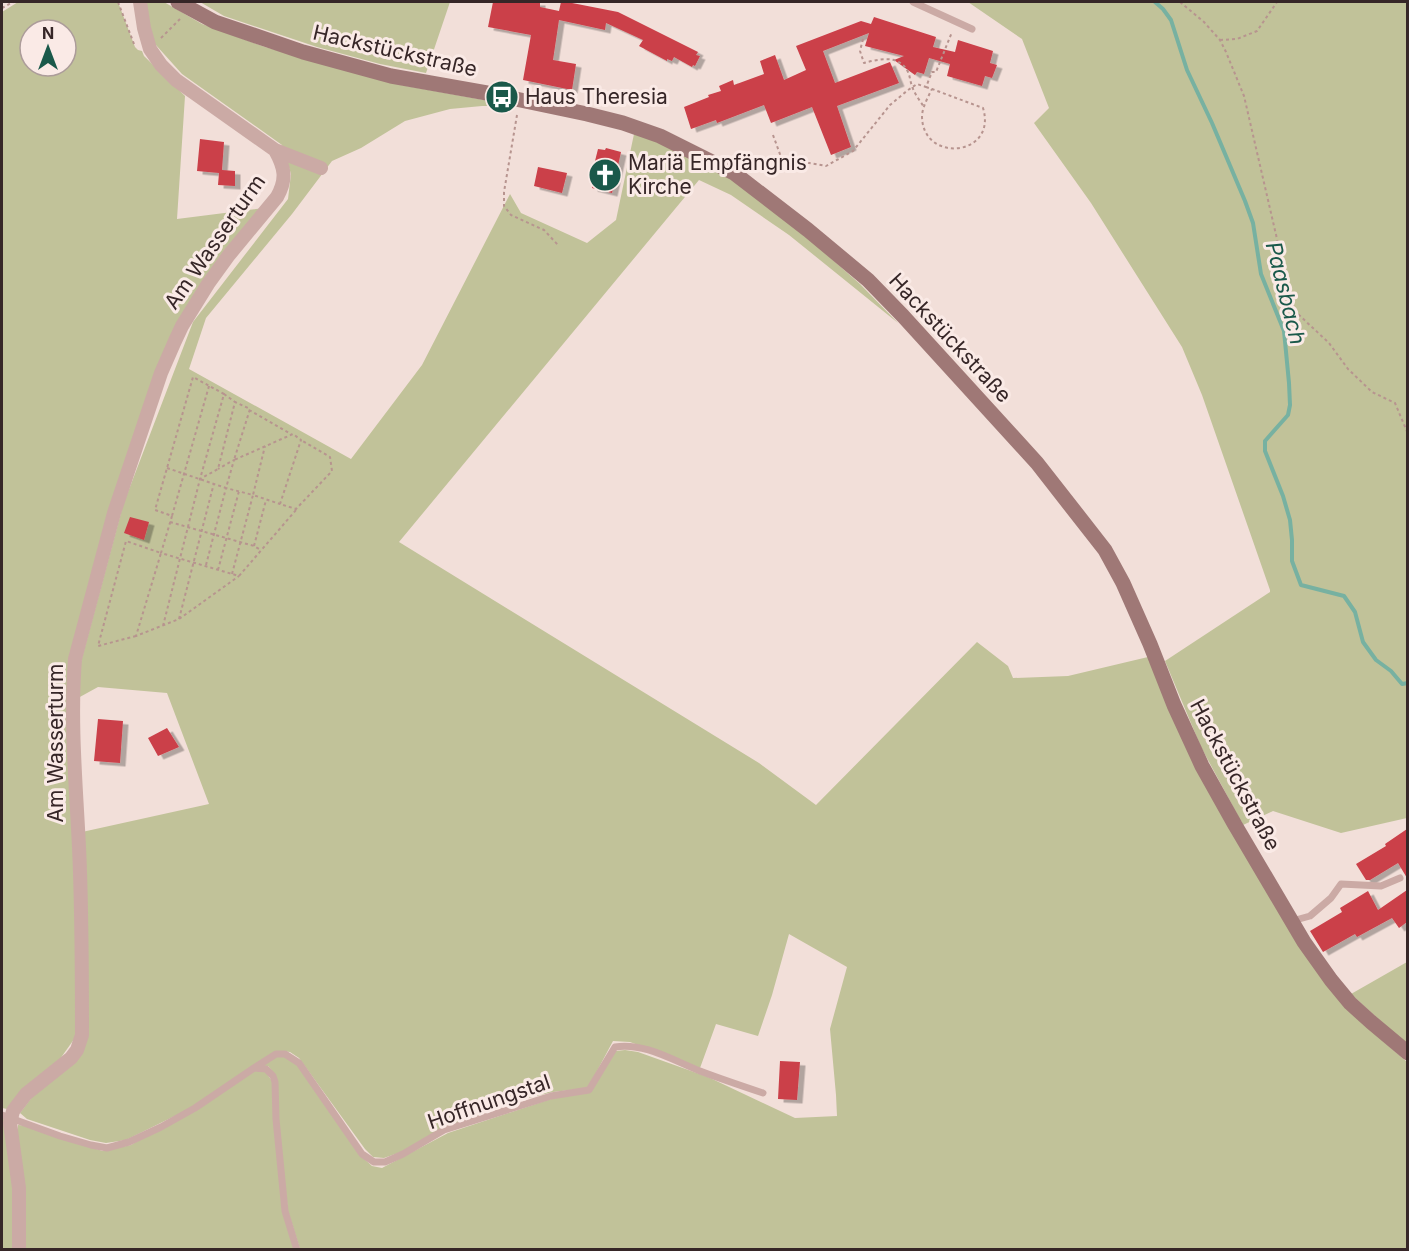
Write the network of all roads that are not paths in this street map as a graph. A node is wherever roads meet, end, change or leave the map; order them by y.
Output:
1 (140, 2) edge
2 (913, 2) edge
3 (184, 5) edge
4 (972, 29) dead end
5 (275, 150) junction
6 (321, 168) dead end
7 (1400, 878) dead end
8 (1292, 921) junction
9 (1407, 1053) edge
10 (254, 1068) junction
11 (763, 1093) dead end
12 (6, 1116) edge
13 (19, 1250) edge
14 (297, 1250) edge

1 - 5 street, Am Wasserturm
2 - 4 lane
3 - 8 street, Hackstückstraße
5 - 6 street, Am Wasserturm
5 - 12 street, Am Wasserturm
7 - 8 lane
8 - 9 street, Hackstückstraße
10 - 11 lane, Hoffnungstal
10 - 12 lane
10 - 14 lane
12 - 13 street

